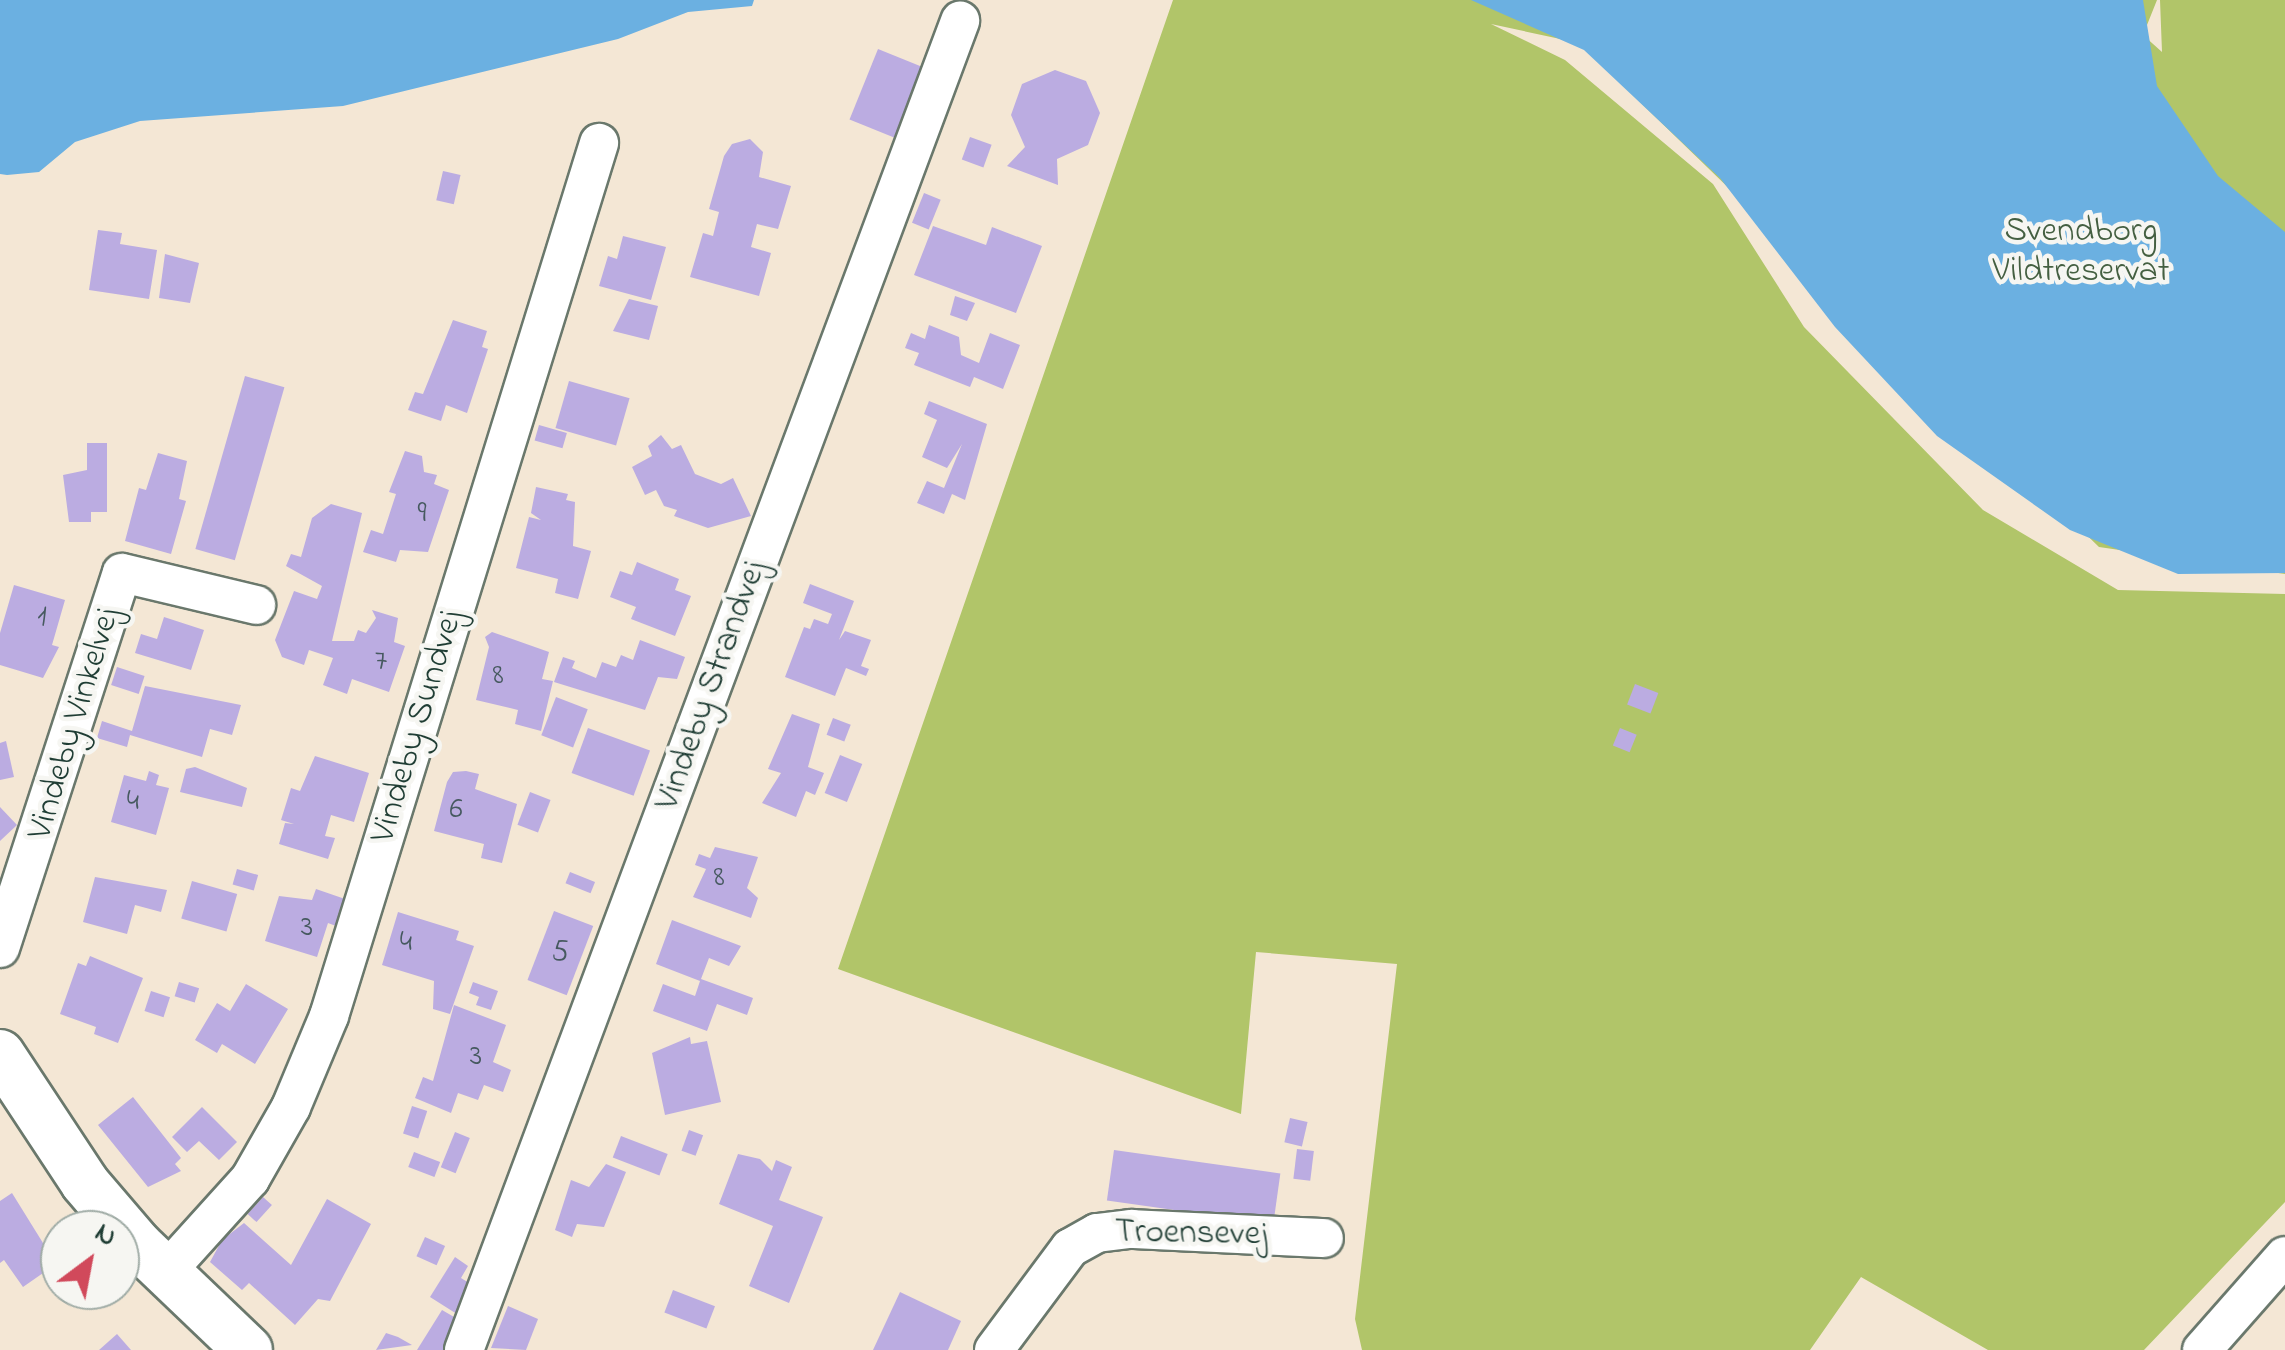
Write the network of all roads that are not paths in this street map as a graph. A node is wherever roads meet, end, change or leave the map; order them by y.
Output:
1 (960, 22) dead end
2 (598, 143) dead end
3 (256, 605) dead end
4 (0, 948) edge
5 (0, 1054) edge
6 (1324, 1238) dead end
7 (2285, 1256) edge
8 (165, 1273) junction
9 (248, 1350) edge
10 (464, 1350) edge
11 (994, 1350) edge
12 (2202, 1350) edge

1 - 10 street, Vindeby Strandvej
2 - 8 street, Vindeby Sundvej
3 - 4 street, Vindeby Vinkelvej
5 - 8 street
6 - 11 street, Troensevej
7 - 12 street
8 - 9 street

